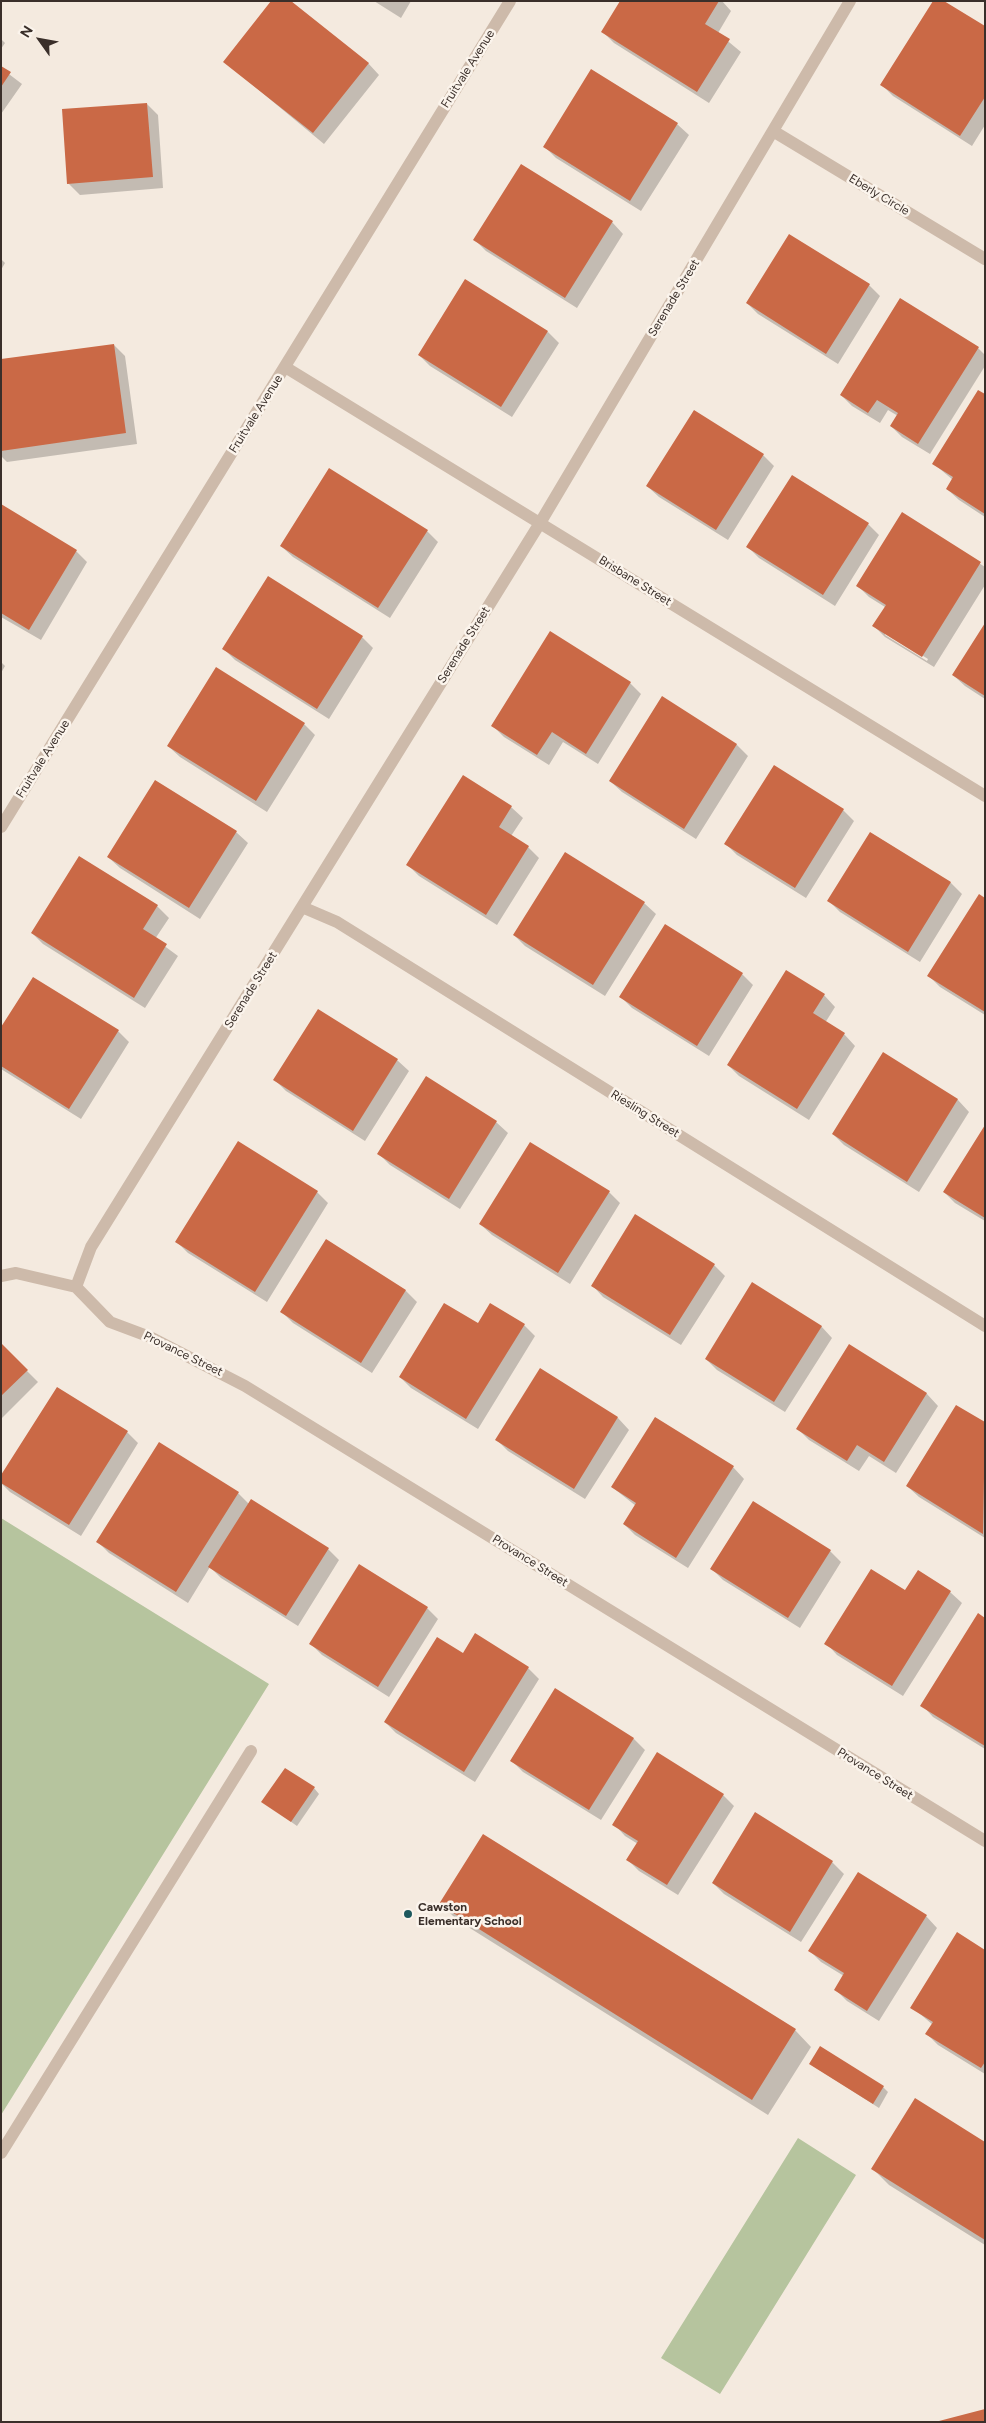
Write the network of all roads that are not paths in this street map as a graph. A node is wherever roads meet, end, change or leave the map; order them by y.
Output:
1 (510, 1) edge
2 (850, 1) edge
3 (773, 130) junction
4 (985, 259) edge
5 (285, 367) junction
6 (540, 523) junction
7 (985, 796) edge
8 (1, 827) edge
9 (302, 907) junction
10 (1, 1276) edge
11 (76, 1287) junction
12 (985, 1326) edge
13 (251, 1751) dead end
14 (985, 1841) edge
15 (1, 2153) edge

1 - 5 street, Fruitvale Avenue
2 - 3 street, Serenade Street
3 - 4 street, Eberly Circle
3 - 6 street, Serenade Street
5 - 6 street, Brisbane Street
5 - 8 street, Fruitvale Avenue
6 - 7 street, Brisbane Street
6 - 9 street, Serenade Street
9 - 11 street, Serenade Street
9 - 12 street, Riesling Street
10 - 11 street
11 - 14 street, Provance Street
13 - 15 street

